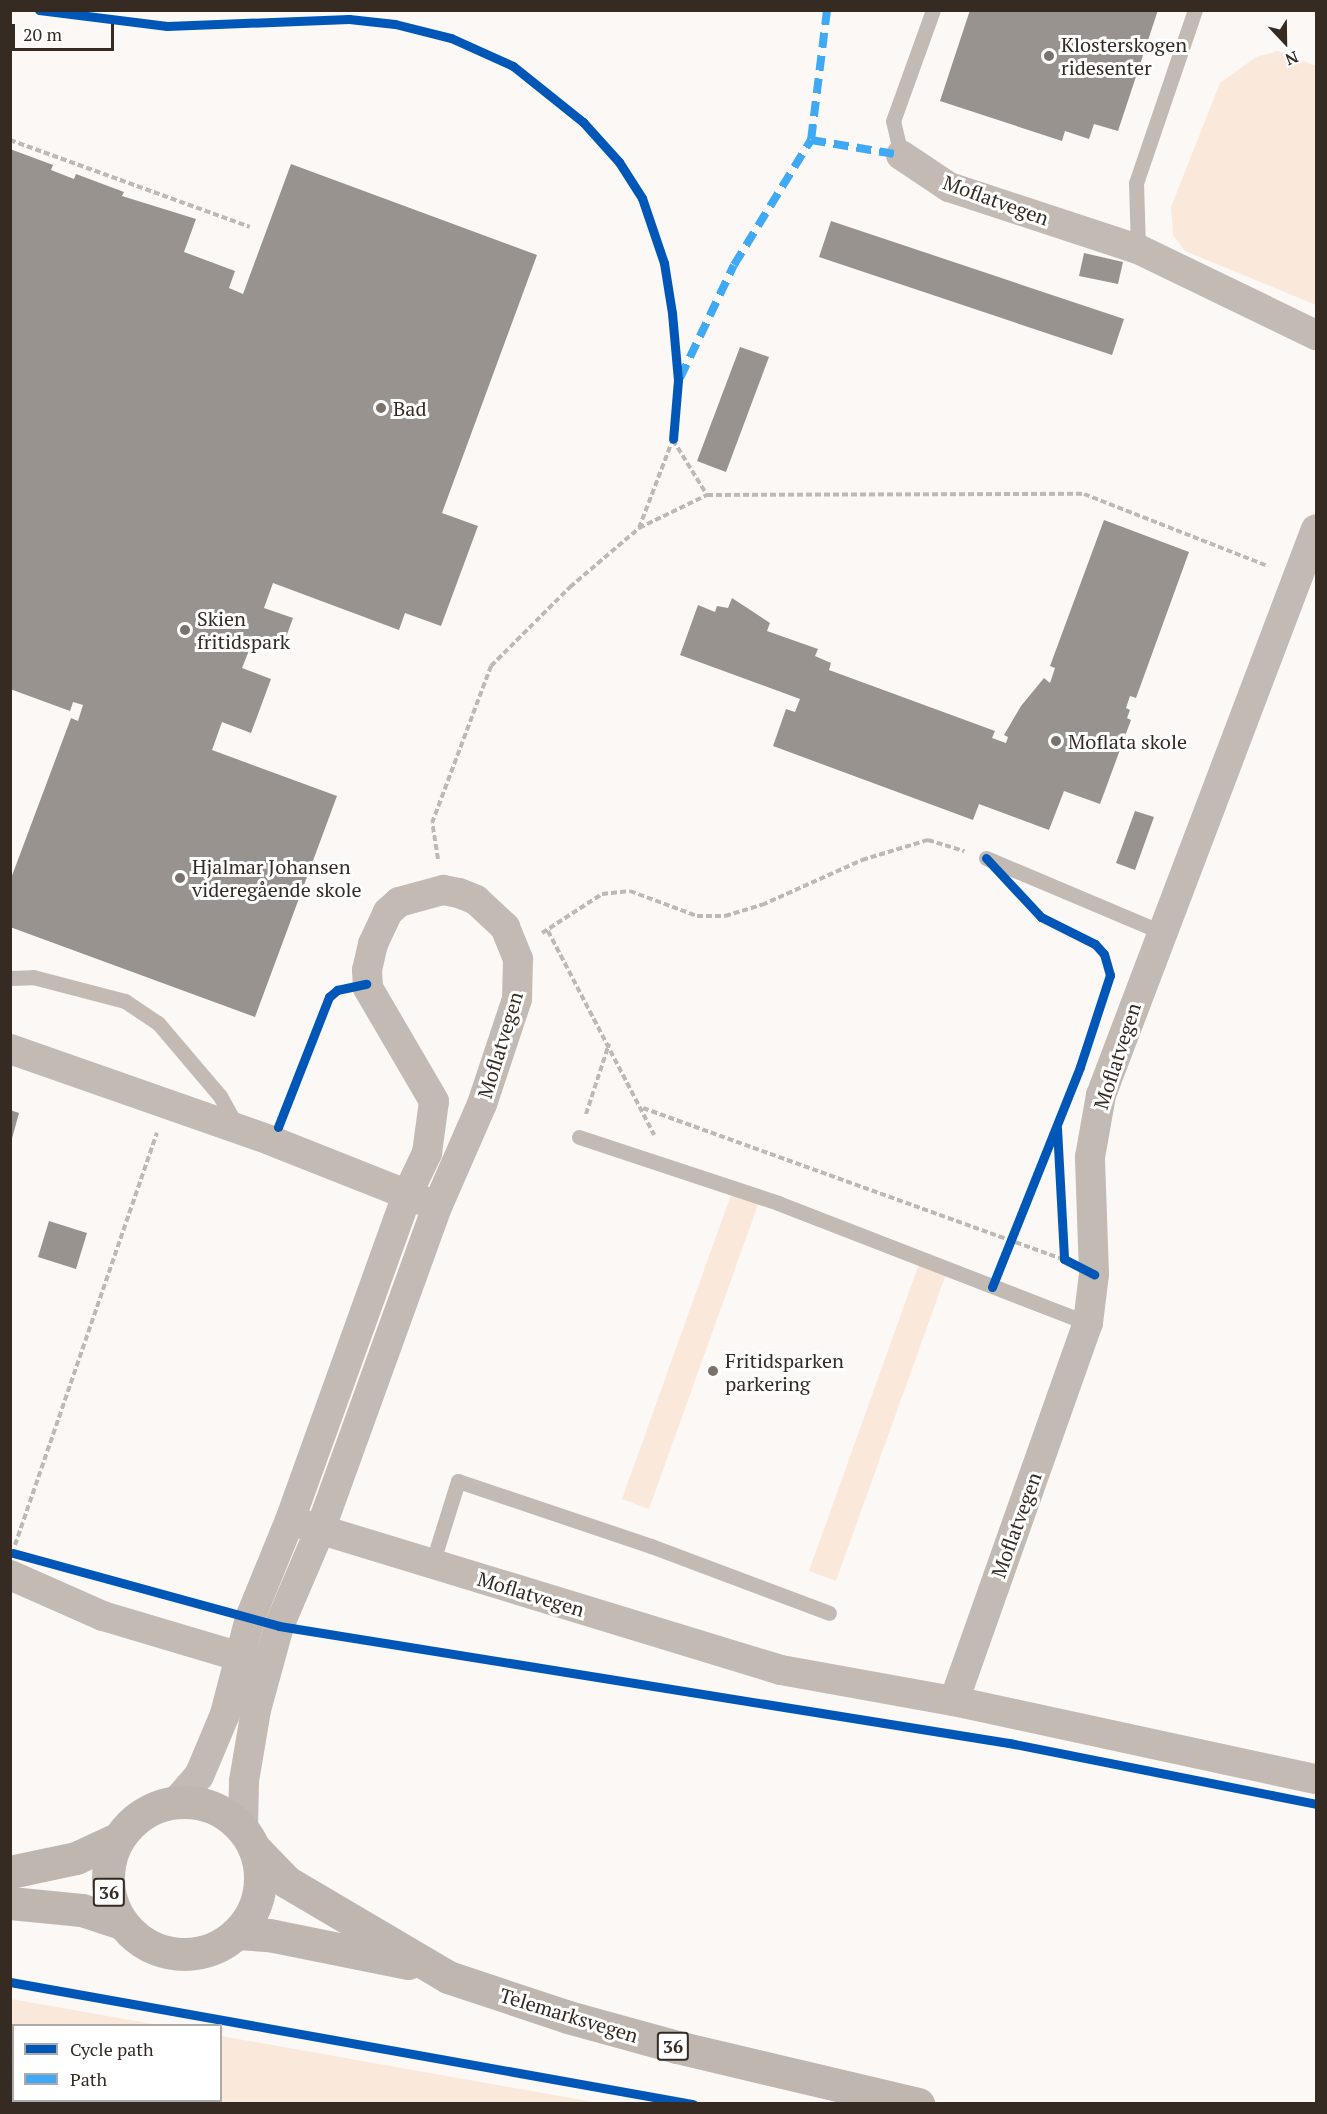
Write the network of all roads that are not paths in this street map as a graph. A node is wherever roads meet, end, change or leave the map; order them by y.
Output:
1 (933, 10) edge
2 (1195, 10) edge
3 (901, 155) joint
4 (1138, 249) junction
5 (1317, 335) edge
6 (1317, 529) edge
7 (986, 858) road end
8 (1161, 932) junction
9 (10, 978) edge
10 (10, 1049) edge
11 (238, 1129) junction
12 (579, 1137) road end
13 (407, 1195) junction
14 (437, 1207) junction
15 (1088, 1323) junction
16 (290, 1520) junction
17 (320, 1530) junction
18 (16, 1561) edge
19 (432, 1564) junction
20 (829, 1613) dead end
21 (253, 1661) junction
22 (954, 1701) junction
23 (1317, 1779) edge
24 (176, 1802) junction
25 (118, 1838) junction
26 (248, 1838) junction
27 (10, 1872) edge
28 (10, 1904) edge
29 (121, 1923) junction
30 (237, 1934) junction
31 (434, 1968) junction
32 (918, 2103) edge

1 - 3 lane, Moflatvegen
2 - 4 lane
3 - 4 street, Moflatvegen
4 - 5 street, Moflatvegen
6 - 8 street, Moflatvegen
7 - 8 lane
8 - 15 street, Moflatvegen
9 - 11 lane
10 - 11 street
11 - 13 street
12 - 15 lane
13 - 14 street
13 - 14 street, Moflatvegen
13 - 16 street, Moflatvegen
14 - 17 street, Moflatvegen
15 - 22 street, Moflatvegen
16 - 17 street, Moflatvegen
16 - 21 street, Moflatvegen
17 - 19 street, Moflatvegen
17 - 21 street, Moflatvegen
18 - 21 street
19 - 20 lane
19 - 22 street, Moflatvegen
21 - 24 street, Moflatvegen
21 - 26 street, Moflatvegen
22 - 23 street, Moflatvegen
24 - 25 highway, Telemarksvegen / 36
24 - 26 highway, Telemarksvegen / 36
25 - 27 highway, Telemarksvegen / 36
25 - 29 highway, Telemarksvegen / 36
26 - 30 highway, Telemarksvegen / 36
26 - 31 highway, Telemarksvegen / 36
28 - 29 highway, Telemarksvegen / 36
29 - 30 highway, Telemarksvegen / 36
30 - 31 highway, Telemarksvegen / 36
31 - 32 highway, Telemarksvegen / 36

